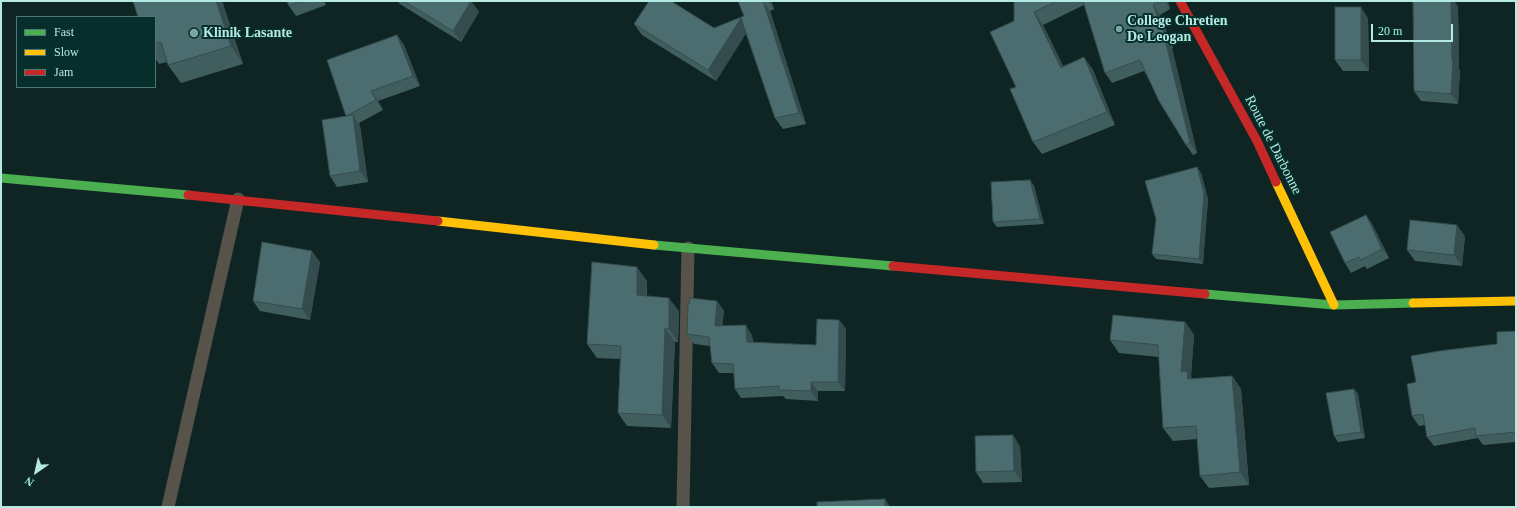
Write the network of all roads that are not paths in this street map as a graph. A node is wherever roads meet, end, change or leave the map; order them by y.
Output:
1 (1180, 1) edge
2 (1, 178) edge
3 (238, 199) junction
4 (688, 248) junction
5 (1516, 301) edge
6 (1334, 305) junction
7 (168, 507) edge
8 (684, 507) edge

1 - 6 main road, Route de Darbonne
2 - 3 main road
3 - 4 main road
3 - 7 lane
4 - 6 main road
4 - 8 lane
5 - 6 main road

